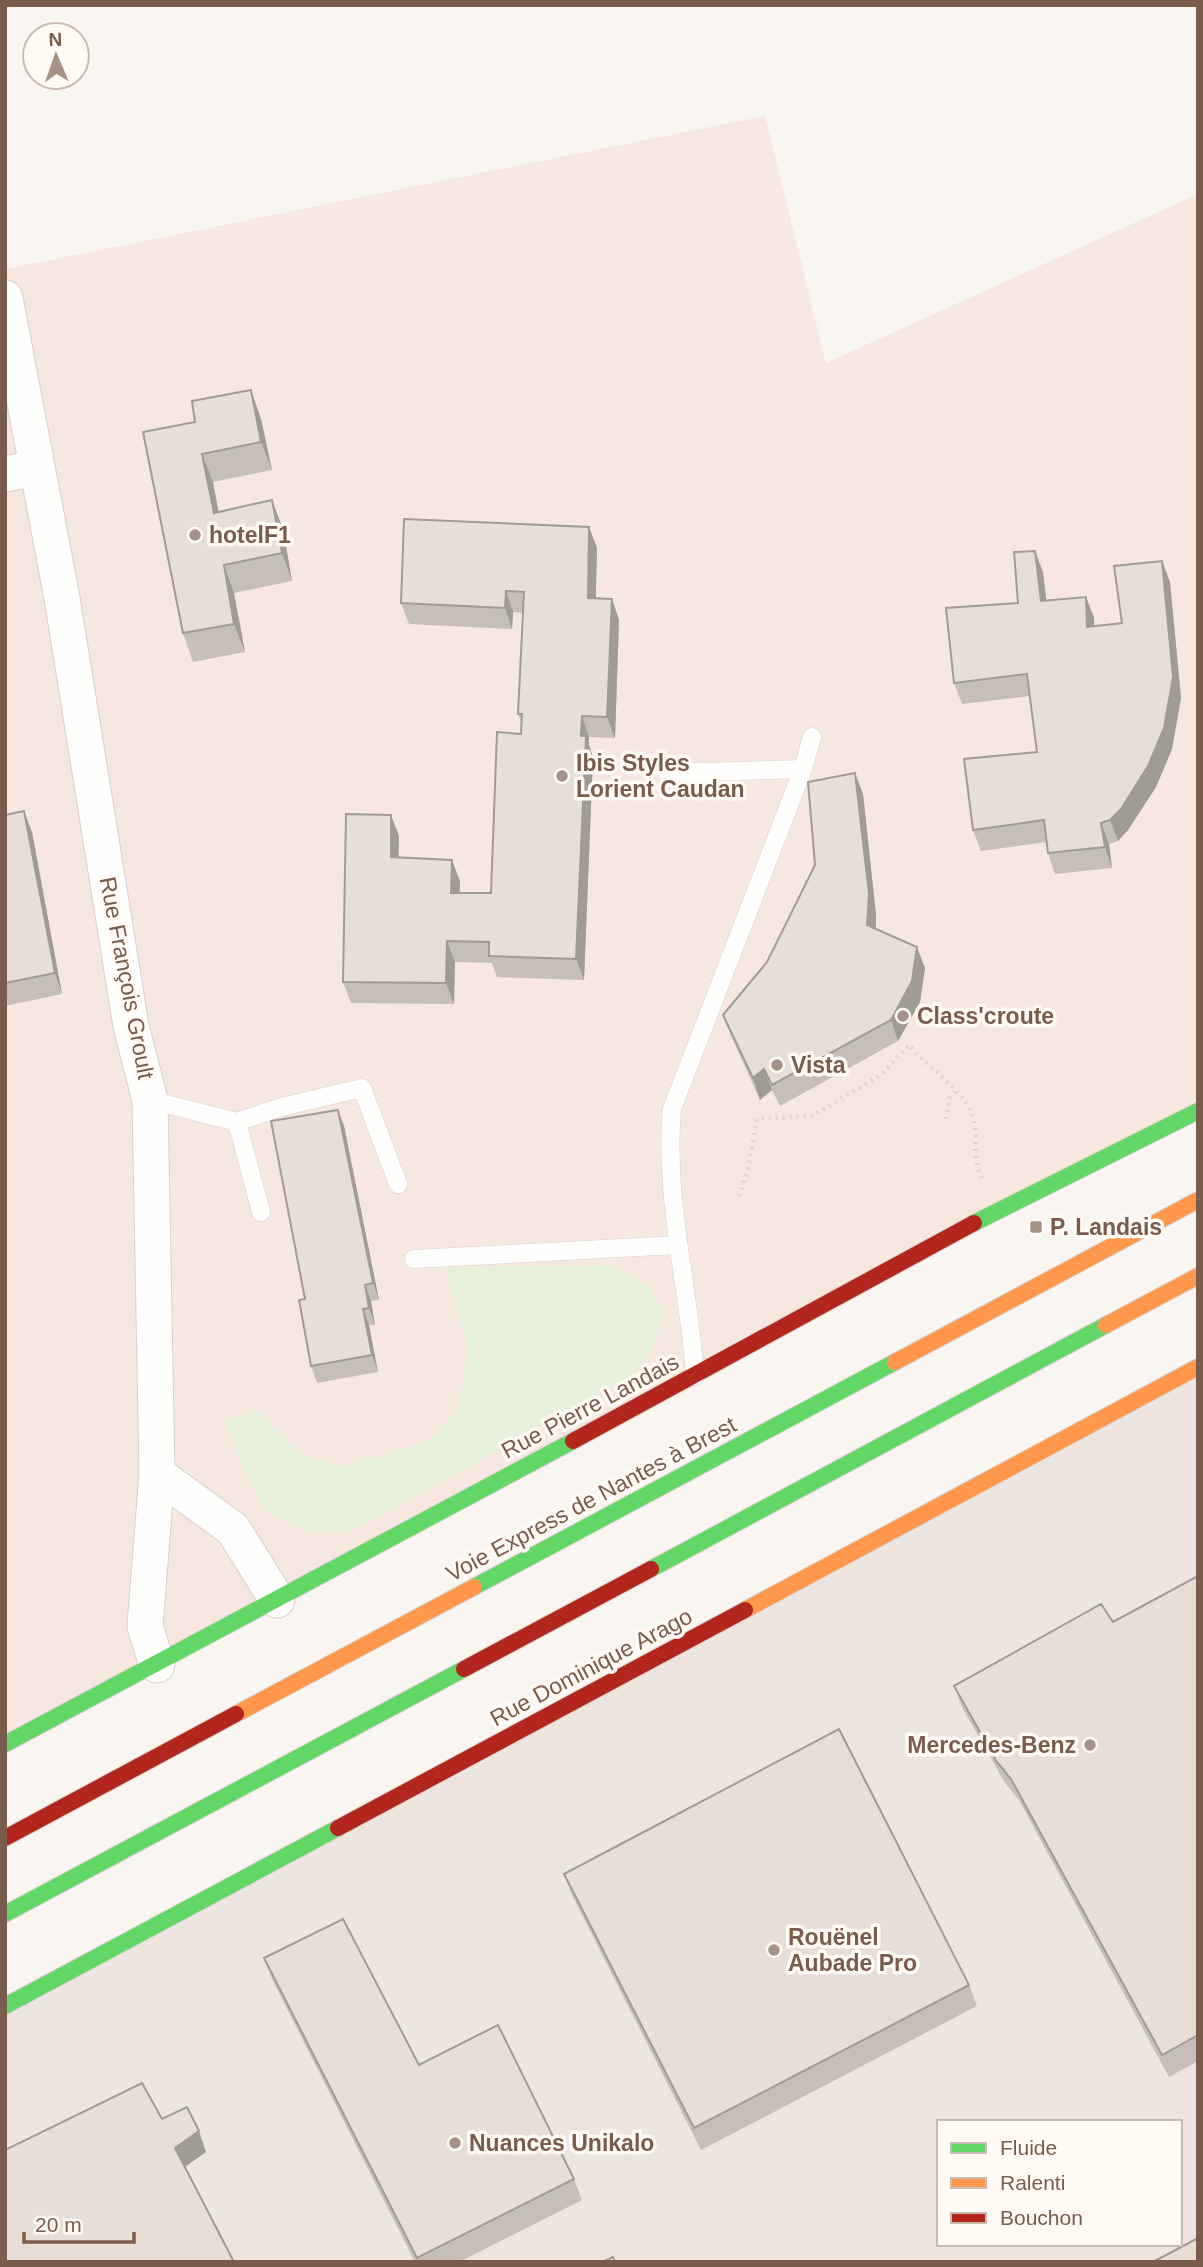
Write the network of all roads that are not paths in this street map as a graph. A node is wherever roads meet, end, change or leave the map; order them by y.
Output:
1 (5, 298) edge
2 (21, 471) edge
3 (813, 737) dead end
4 (803, 769) junction
5 (667, 773) dead end
6 (150, 1100) junction
7 (1198, 1111) edge
8 (237, 1122) junction
9 (398, 1184) dead end
10 (1198, 1200) edge
11 (261, 1212) dead end
12 (677, 1245) junction
13 (414, 1259) dead end
14 (1198, 1276) edge
15 (1198, 1367) edge
16 (695, 1376) junction
17 (157, 1474) junction
18 (277, 1600) junction
19 (156, 1665) junction
20 (5, 1744) edge
21 (5, 1838) edge
22 (5, 1914) edge
23 (5, 2006) edge

1 - 2 street, Rue François Groult
2 - 6 street, Rue François Groult
3 - 4 lane
4 - 5 lane
4 - 12 lane
6 - 8 lane
6 - 17 street, Rue François Groult
7 - 16 main road, Rue Pierre Landais
8 - 9 lane
8 - 11 lane
10 - 21 main road, Voie Express de Nantes à Brest
12 - 13 lane
12 - 16 lane
14 - 22 main road
15 - 23 main road, Rue Dominique Arago
16 - 18 main road, Rue Pierre Landais
17 - 18 street
17 - 19 street, Rue François Groult
18 - 19 main road, Rue Pierre Landais
19 - 20 main road, Rue Pierre Landais

